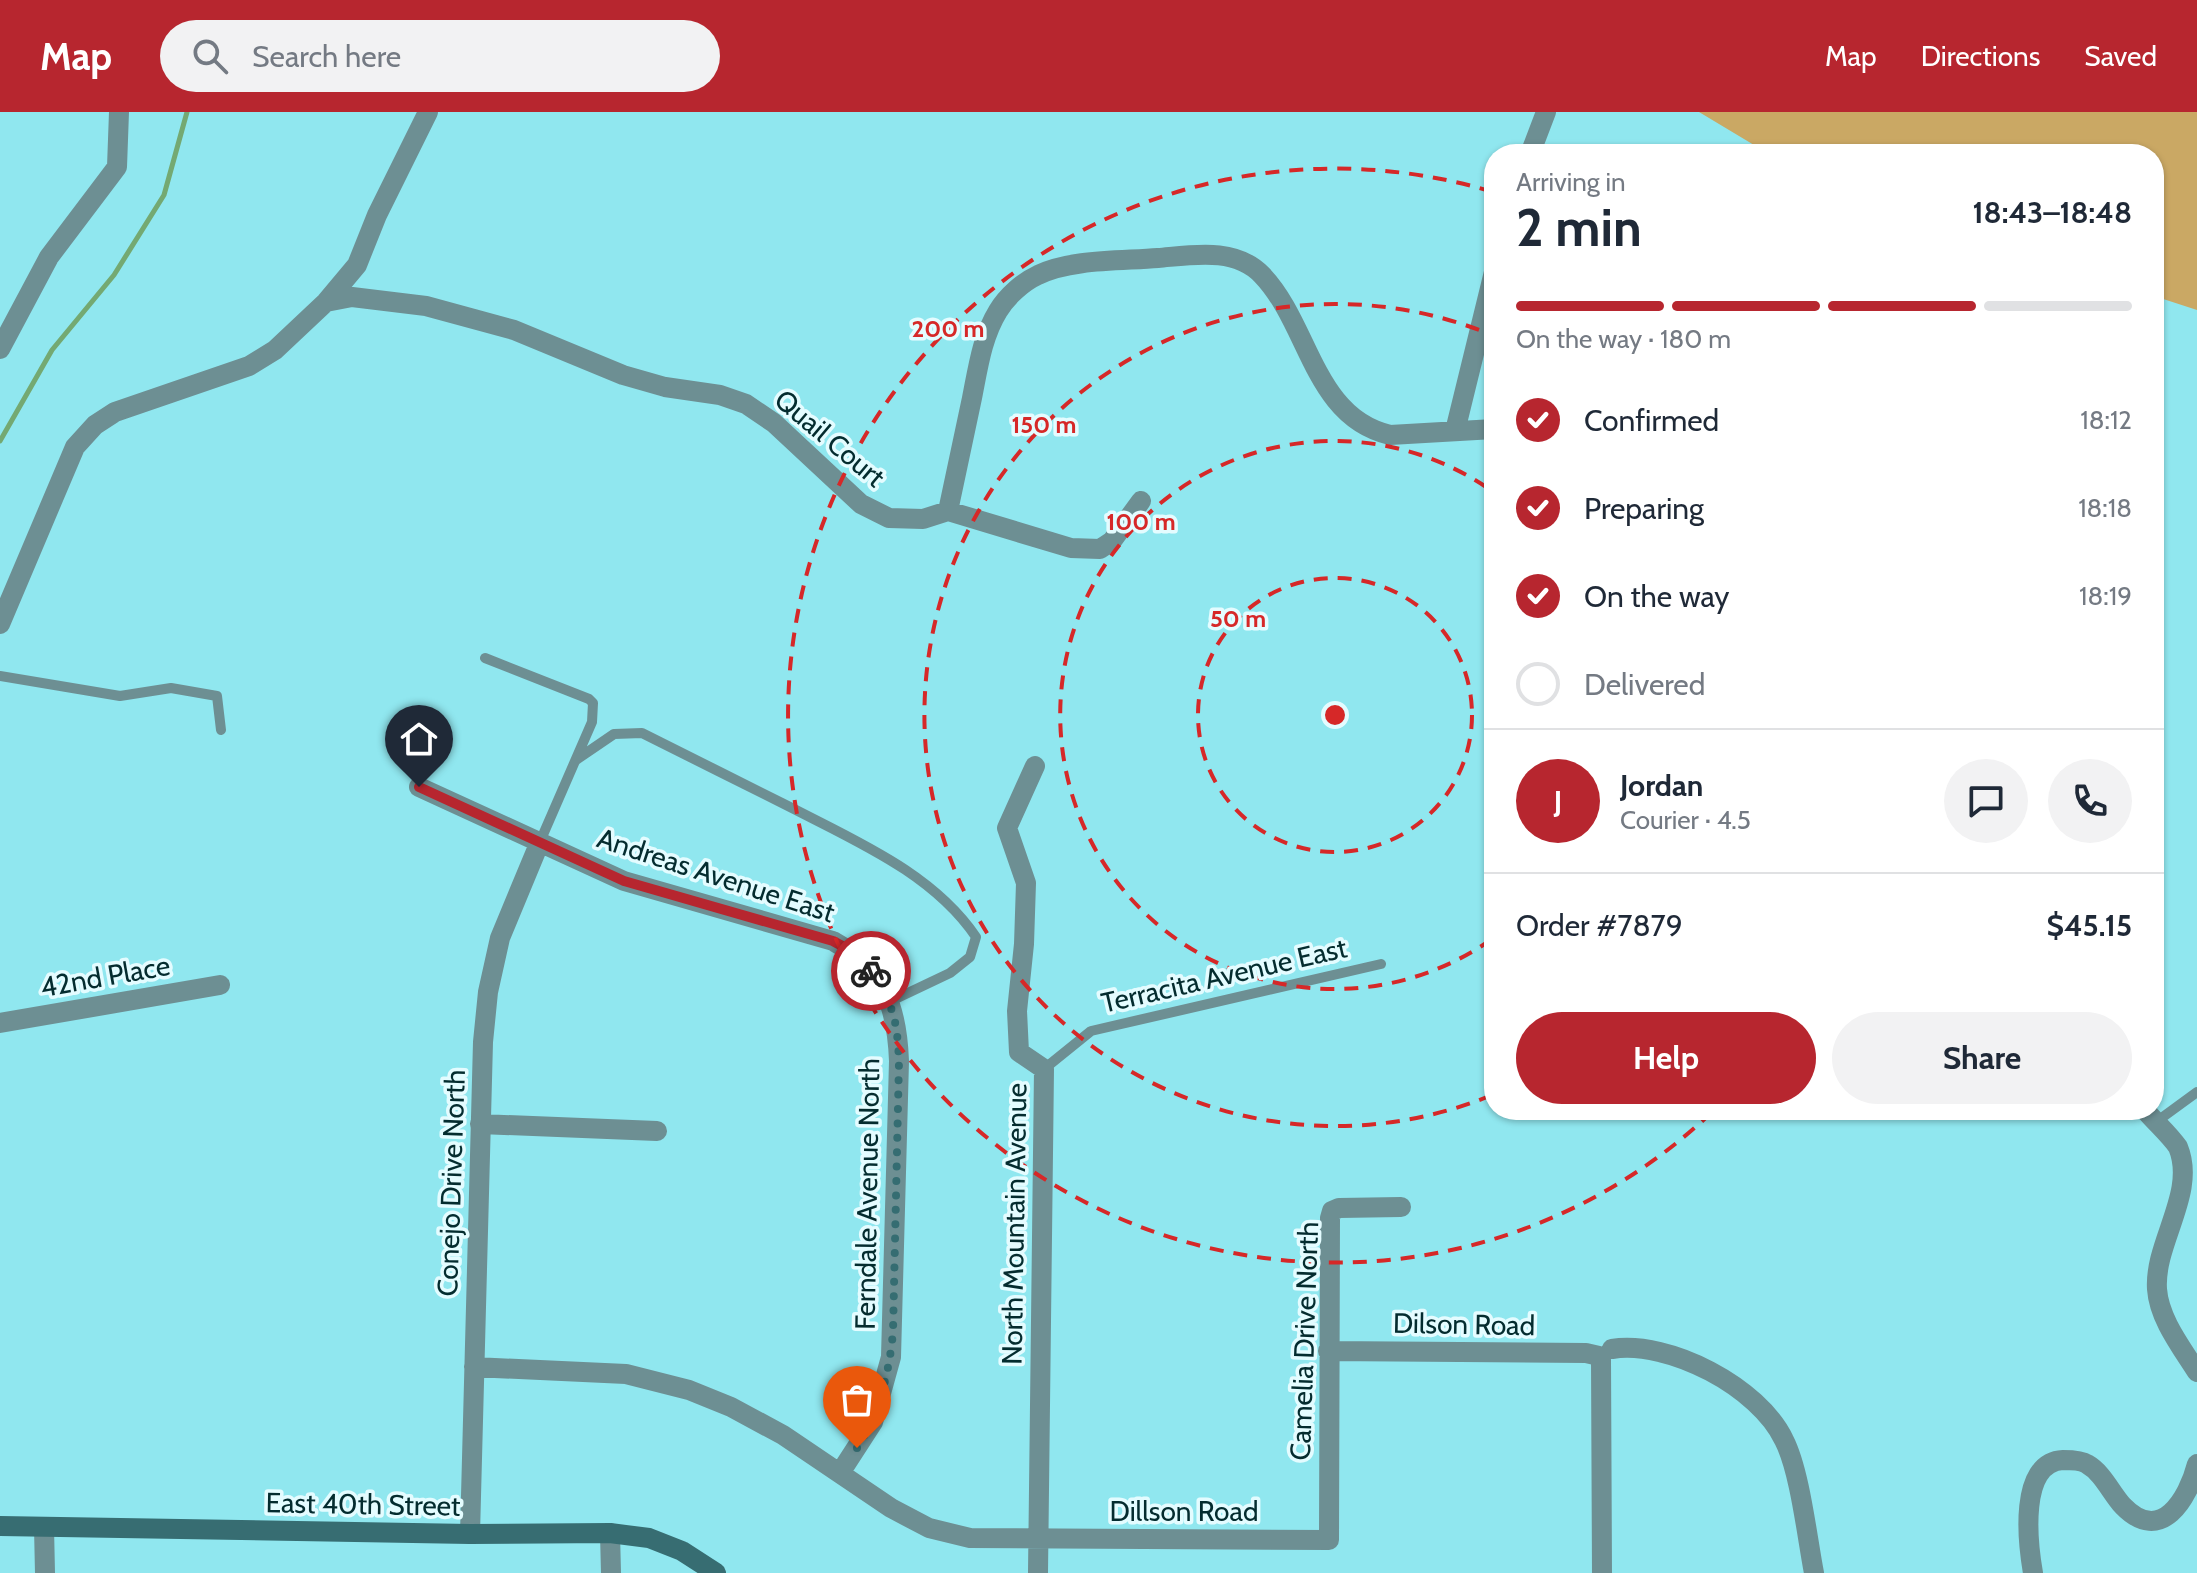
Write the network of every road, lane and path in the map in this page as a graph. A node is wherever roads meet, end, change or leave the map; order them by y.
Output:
1 (119, 112) edge
2 (428, 112) edge
3 (1546, 112) edge
4 (1534, 144) edge
5 (326, 302) junction
6 (1484, 313) edge
7 (0, 349) edge
8 (1484, 430) edge
9 (1455, 431) junction
10 (1141, 501) dead end
11 (948, 511) junction
12 (0, 624) edge
13 (485, 658) dead end
14 (0, 676) edge
15 (221, 730) dead end
16 (576, 760) junction
17 (1035, 766) dead end
18 (419, 787) dead end
19 (539, 844) junction
20 (1381, 964) dead end
21 (220, 985) dead end
22 (891, 1001) junction
23 (0, 1023) edge
24 (1044, 1069) junction
25 (2197, 1092) edge
26 (2164, 1109) edge
27 (2154, 1120) edge
28 (480, 1124) junction
29 (657, 1131) dead end
30 (1401, 1207) dead end
31 (1328, 1351) junction
32 (1605, 1352) junction
33 (474, 1367) junction
34 (2197, 1372) edge
35 (2197, 1464) edge
36 (840, 1473) junction
37 (0, 1526) edge
38 (44, 1527) junction
39 (610, 1533) junction
40 (470, 1534) junction
41 (1039, 1539) junction
42 (1329, 1540) joint
43 (45, 1573) edge
44 (611, 1573) edge
45 (716, 1573) edge
46 (1038, 1573) edge
47 (1602, 1573) edge
48 (1814, 1573) edge
49 (2033, 1573) edge

1 - 7 street
2 - 5 street
3 - 4 street
5 - 11 street, Quail Court
5 - 12 street
6 - 9 street
8 - 9 street
9 - 11 street
10 - 11 street, Quail Court
13 - 16 lane
14 - 15 lane
16 - 19 lane
16 - 22 lane
17 - 24 street, North Mountain Avenue
18 - 19 street, Andreas Avenue East
19 - 22 street, Andreas Avenue East
19 - 28 street, Conejo Drive North
20 - 24 lane, Terracita Avenue East
21 - 23 street, 42nd Place
22 - 36 street, Ferndale Avenue North
24 - 41 street, North Mountain Avenue
25 - 26 lane
27 - 34 street
28 - 29 street
28 - 33 street, Conejo Drive North
30 - 31 street, Camelia Drive North
31 - 32 street, Dilson Road
31 - 42 street, Camelia Drive North
32 - 47 street
32 - 48 street, Dilson Road
33 - 36 street, Dillson Road
33 - 40 street, Conejo Drive North
35 - 49 street
36 - 41 street, Dillson Road
37 - 38 main road, East 40th Street
38 - 40 main road, East 40th Street
38 - 43 street
39 - 40 main road, East 40th Street
39 - 44 street
39 - 45 main road, East 40th Street
41 - 42 street, Dillson Road
41 - 46 street, North Mountain Avenue

